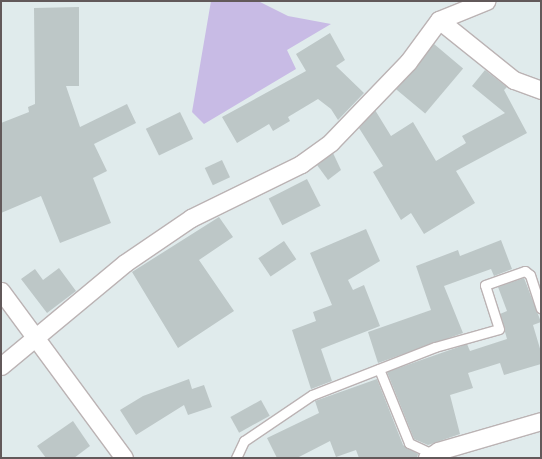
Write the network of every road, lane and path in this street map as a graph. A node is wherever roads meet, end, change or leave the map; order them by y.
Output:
1 (486, 1) edge
2 (438, 20) junction
3 (541, 90) edge
4 (1, 291) edge
5 (541, 308) edge
6 (35, 336) junction
7 (1, 366) edge
8 (379, 369) junction
9 (541, 421) edge
10 (430, 456) edge
11 (124, 458) edge
12 (236, 458) edge

1 - 2 street
2 - 3 street
2 - 6 street
4 - 6 street
5 - 8 lane
6 - 7 street
6 - 11 street
8 - 10 lane
8 - 12 lane
9 - 10 street

